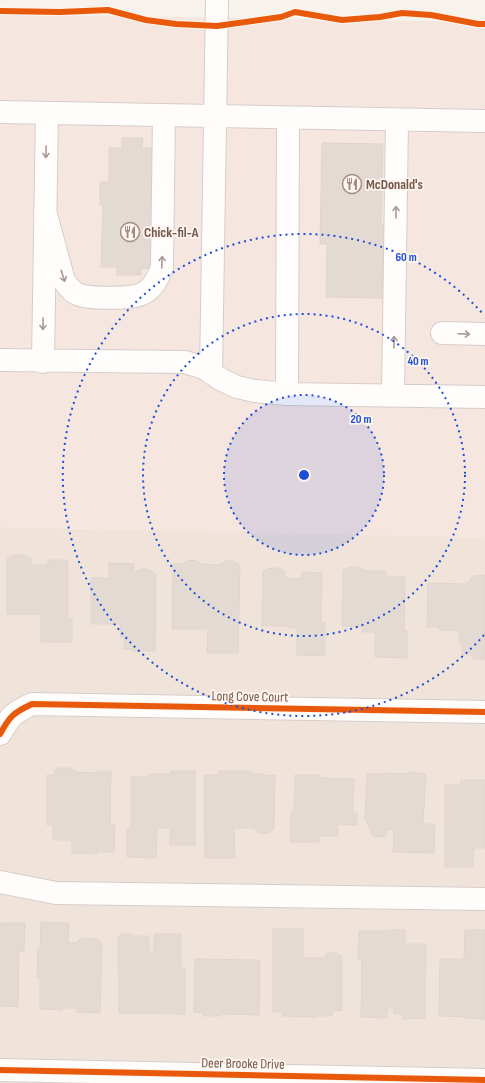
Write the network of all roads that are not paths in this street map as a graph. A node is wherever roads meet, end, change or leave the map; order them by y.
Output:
1 (218, 0) edge
2 (0, 112) edge
3 (47, 113) junction
4 (164, 115) junction
5 (216, 116) junction
6 (288, 118) junction
7 (397, 120) junction
8 (485, 121) edge
9 (45, 211) junction
10 (442, 333) dead end
11 (485, 334) edge
12 (0, 360) edge
13 (43, 362) junction
14 (211, 373) junction
15 (287, 394) junction
16 (393, 395) junction
17 (485, 397) edge
18 (485, 712) edge
19 (0, 734) edge
20 (0, 882) edge
21 (485, 900) edge
22 (0, 1070) edge
23 (485, 1080) edge

1 - 5 street
2 - 3 street
3 - 4 street
3 -> 9 street
4 - 5 street
9 -> 4 street
5 - 6 street
5 - 14 street
6 - 7 street
6 - 15 street
7 - 8 street
16 -> 7 street
9 -> 13 street
10 -> 11 street
12 - 13 street
13 - 14 street
14 - 15 street
15 - 16 street
16 - 17 street
18 - 19 street, Long Cove Court
20 - 21 street
22 - 23 street, Deer Brooke Drive

